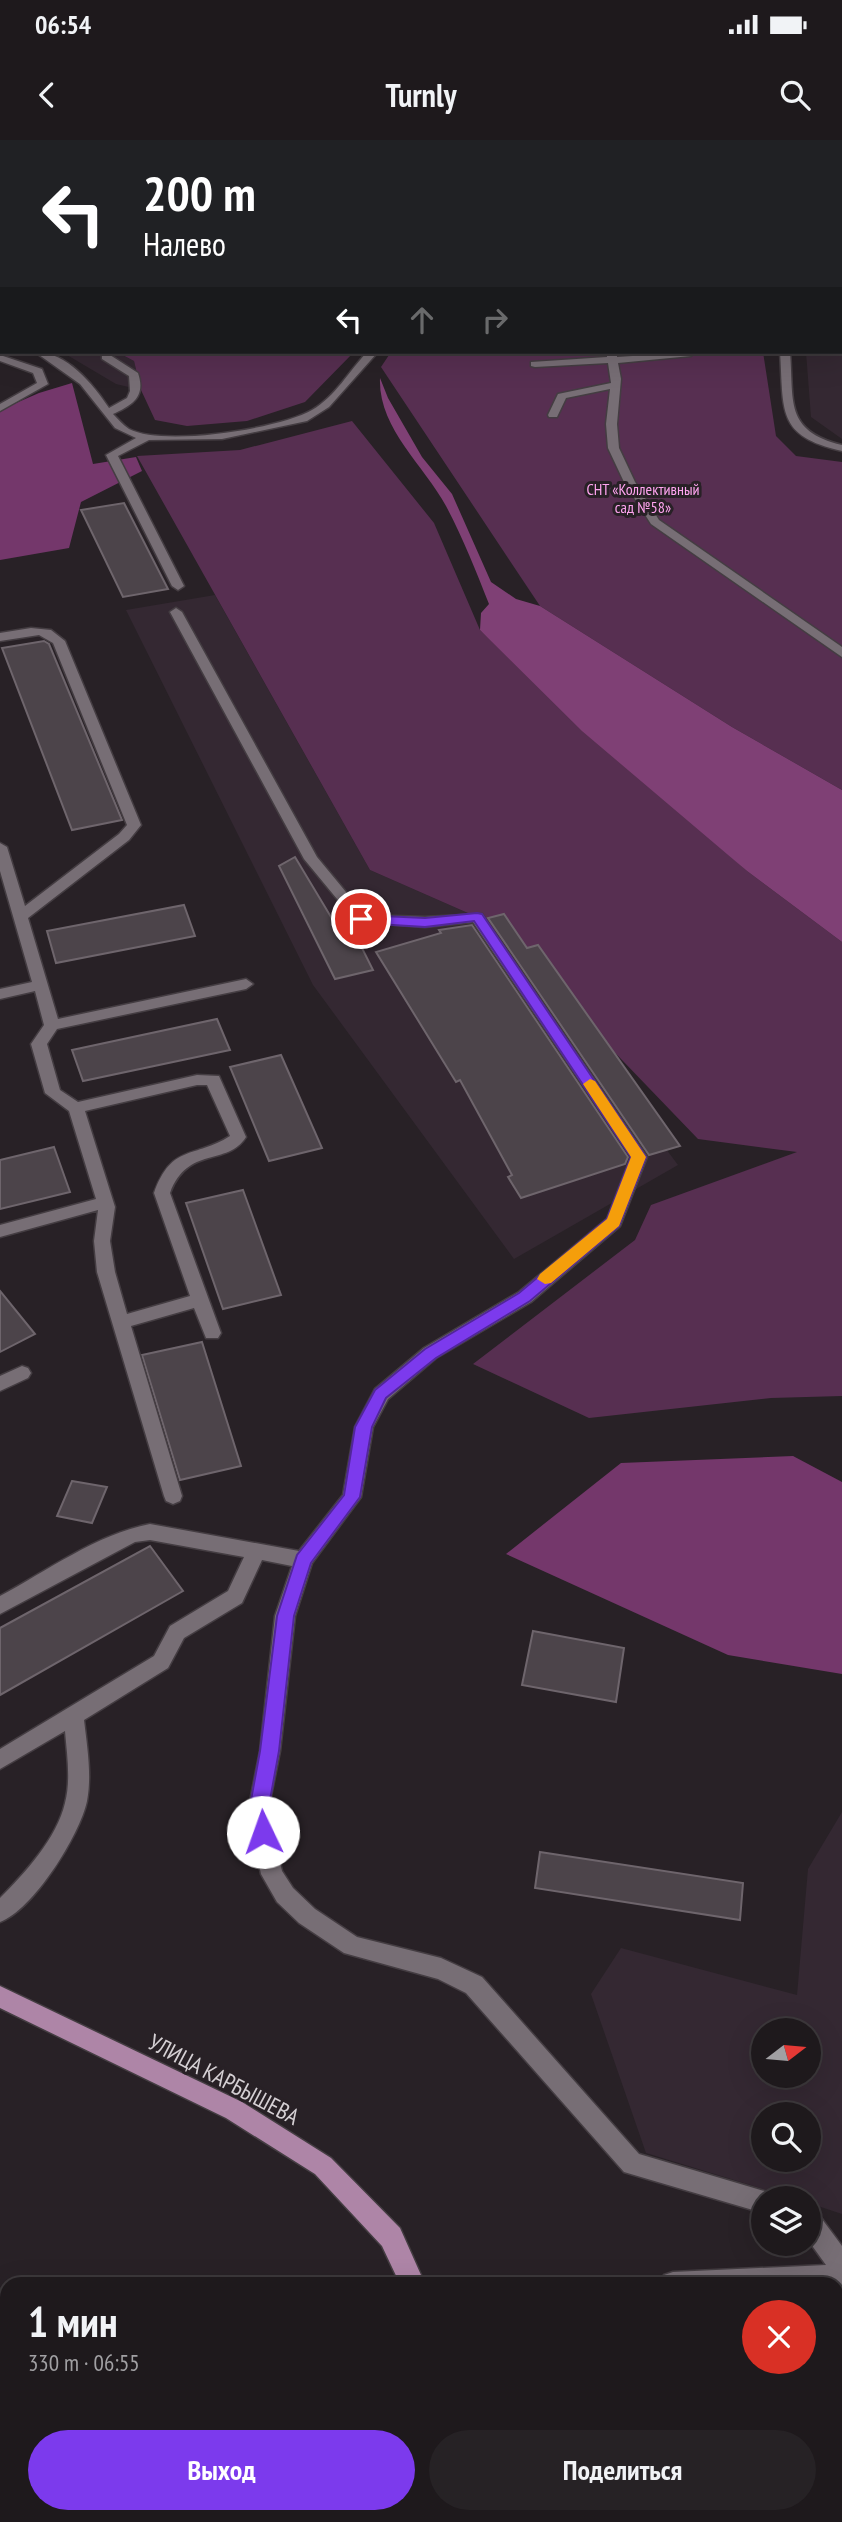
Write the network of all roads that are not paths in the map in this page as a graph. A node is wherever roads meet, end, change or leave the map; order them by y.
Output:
1 (43, 354) edge
2 (371, 354) edge
3 (665, 354) edge
4 (785, 354) edge
5 (612, 356) edge
6 (106, 357) dead end
7 (0, 358) edge
8 (535, 364) dead end
9 (616, 386) junction
10 (0, 408) edge
11 (107, 413) junction
12 (553, 415) dead end
13 (145, 438) junction
14 (842, 448) edge
15 (178, 586) dead end
16 (176, 612) dead end
17 (0, 637) edge
18 (842, 653) edge
19 (0, 846) edge
20 (20, 917) junction
21 (246, 984) dead end
22 (39, 985) junction
23 (0, 994) edge
24 (52, 1025) junction
25 (76, 1108) junction
26 (105, 1202) junction
27 (0, 1231) edge
28 (200, 1300) junction
29 (121, 1322) junction
30 (212, 1333) dead end
31 (22, 1373) dead end
32 (0, 1384) edge
33 (173, 1496) dead end
34 (257, 1551) junction
35 (303, 1560) junction
36 (0, 1606) edge
37 (73, 1716) junction
38 (0, 1760) edge
39 (0, 1912) edge
40 (0, 1997) edge
41 (751, 2198) edge
42 (821, 2238) edge
43 (842, 2267) edge
44 (410, 2277) edge

1 - 11 street
2 - 13 street
3 - 5 street
4 - 14 street
5 - 8 street
5 - 9 street
6 - 11 street
7 - 10 street
9 - 12 street
9 - 18 street
11 - 13 street
13 - 15 street
16 - 35 street
17 - 20 street
19 - 20 street
20 - 22 street
21 - 24 street
22 - 23 street
22 - 24 street
24 - 25 street
25 - 26 street
25 - 28 street
26 - 27 street
26 - 29 street
28 - 29 street
28 - 30 street
29 - 33 street
31 - 32 street
34 - 35 street
34 - 36 street
34 - 37 street
35 - 41 street
37 - 38 street
37 - 39 street
40 - 44 main road, УЛИЦА КАРБЫШЕВА
42 - 43 street

